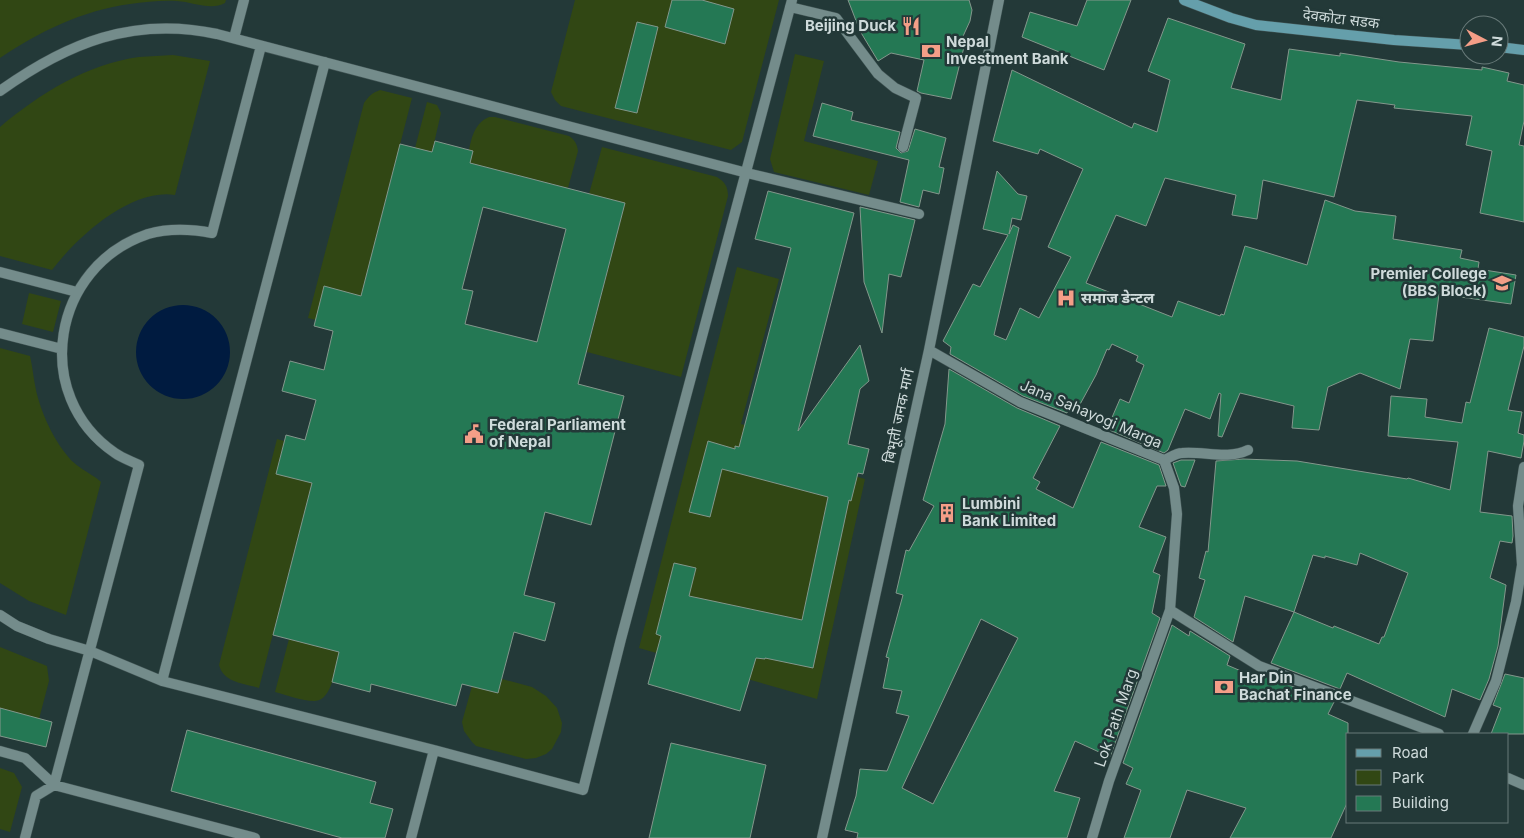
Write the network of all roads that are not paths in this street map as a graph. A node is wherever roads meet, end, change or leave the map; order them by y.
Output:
1 (244, 0) edge
2 (1000, 0) edge
3 (1184, 0) edge
4 (791, 4) edge
5 (234, 38) junction
6 (1459, 44) edge
7 (261, 46) junction
8 (1509, 48) edge
9 (1524, 50) edge
10 (325, 62) junction
11 (0, 91) edge
12 (903, 146) dead end
13 (747, 173) junction
14 (919, 214) dead end
15 (0, 272) edge
16 (77, 292) junction
17 (0, 333) edge
18 (62, 349) junction
19 (929, 350) junction
20 (1248, 450) dead end
21 (1164, 460) junction
22 (1524, 467) edge
23 (1170, 610) junction
24 (0, 616) edge
25 (90, 651) junction
26 (162, 681) junction
27 (1436, 733) edge
28 (1473, 733) edge
29 (434, 750) junction
30 (0, 752) edge
31 (1509, 778) edge
32 (54, 785) junction
33 (1524, 786) edge
34 (25, 838) edge
35 (255, 838) edge
36 (411, 838) edge
37 (822, 838) edge
38 (1092, 838) edge

1 - 5 street
2 - 19 street, बिभूती जनक मार्ग
3 - 6 main road, देवकोटा सडक
4 - 12 street
4 - 13 street
5 - 7 street
5 - 11 street
7 - 10 street
7 - 16 street
8 - 9 main road
10 - 13 street
10 - 26 street
13 - 14 street
13 - 29 street
15 - 16 street
16 - 18 street
17 - 18 street
18 - 25 street
19 - 21 street, Jana Sahayogi Marga
19 - 37 street, बिभूती जनक मार्ग
20 - 21 street
21 - 23 street, Jana Sahayogi Marga
22 - 28 street
23 - 27 street
23 - 38 street, Lok Path Marg
24 - 25 street
25 - 26 street
25 - 32 street
26 - 29 street
29 - 36 street
30 - 32 street
31 - 33 street
32 - 34 street
32 - 35 street

